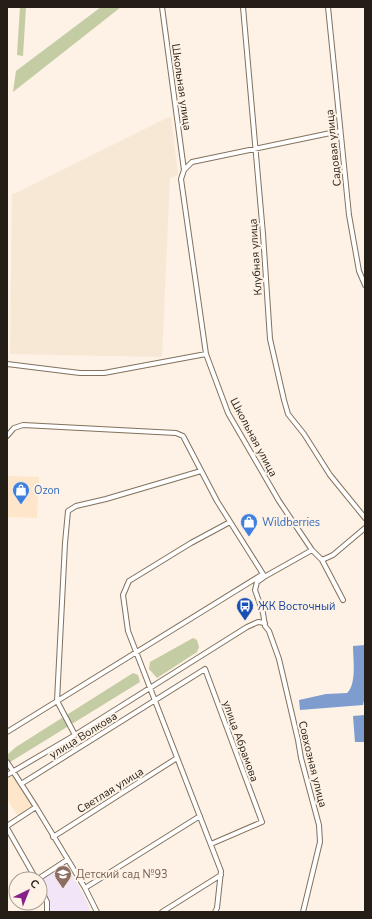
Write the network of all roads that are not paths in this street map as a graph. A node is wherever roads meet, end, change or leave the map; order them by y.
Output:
1 (162, 7) edge
2 (243, 7) edge
3 (328, 7) edge
4 (340, 131) junction
5 (256, 148) junction
6 (184, 170) junction
7 (365, 285) edge
8 (206, 354) junction
9 (7, 364) edge
10 (7, 436) edge
11 (201, 471) junction
12 (365, 518) edge
13 (230, 522) junction
14 (365, 528) edge
15 (312, 550) junction
16 (322, 560) junction
17 (264, 575) junction
18 (343, 600) dead end
19 (265, 622) junction
20 (136, 652) junction
21 (150, 688) junction
22 (155, 700) junction
23 (57, 701) junction
24 (7, 732) edge
25 (75, 735) junction
26 (177, 758) junction
27 (7, 762) edge
28 (13, 771) junction
29 (7, 775) edge
30 (22, 784) junction
31 (36, 807) junction
32 (200, 816) junction
33 (7, 827) edge
34 (53, 837) junction
35 (211, 844) junction
36 (67, 860) junction
37 (32, 871) edge
38 (48, 872) edge
39 (220, 875) junction
40 (85, 888) junction
41 (97, 912) edge
42 (162, 912) edge
43 (215, 912) edge
44 (303, 912) edge

1 - 6 street, Школьная улица
2 - 5 street, Клубная улица
3 - 4 street, Садовая улица
4 - 5 street
4 - 7 street, Садовая улица
5 - 6 street
5 - 12 street, Клубная улица
6 - 8 street, Школьная улица
8 - 9 street
8 - 15 street, Школьная улица
10 - 11 street
11 - 13 street
11 - 23 street
13 - 17 street
13 - 20 street
14 - 16 street
15 - 16 street, Школьная улица
15 - 17 street
16 - 18 street, Школьная улица
17 - 19 street, Совхозная улица
17 - 20 street
19 - 21 street
19 - 44 street, Совхозная улица
20 - 21 street
20 - 23 street
21 - 22 street
21 - 25 street
22 - 26 street
22 - 30 street, улица Волкова
22 - 35 street, улица Абрамова
23 - 24 street
23 - 25 street
25 - 28 street
26 - 32 street
26 - 34 street, Светлая улица
27 - 28 street
28 - 29 street
28 - 30 street
30 - 31 street
31 - 33 street
31 - 34 street
32 - 35 street
32 - 40 street
33 - 37 street
34 - 36 street
35 - 39 street
36 - 38 street
36 - 40 street
39 - 42 street
39 - 43 street
40 - 41 street

